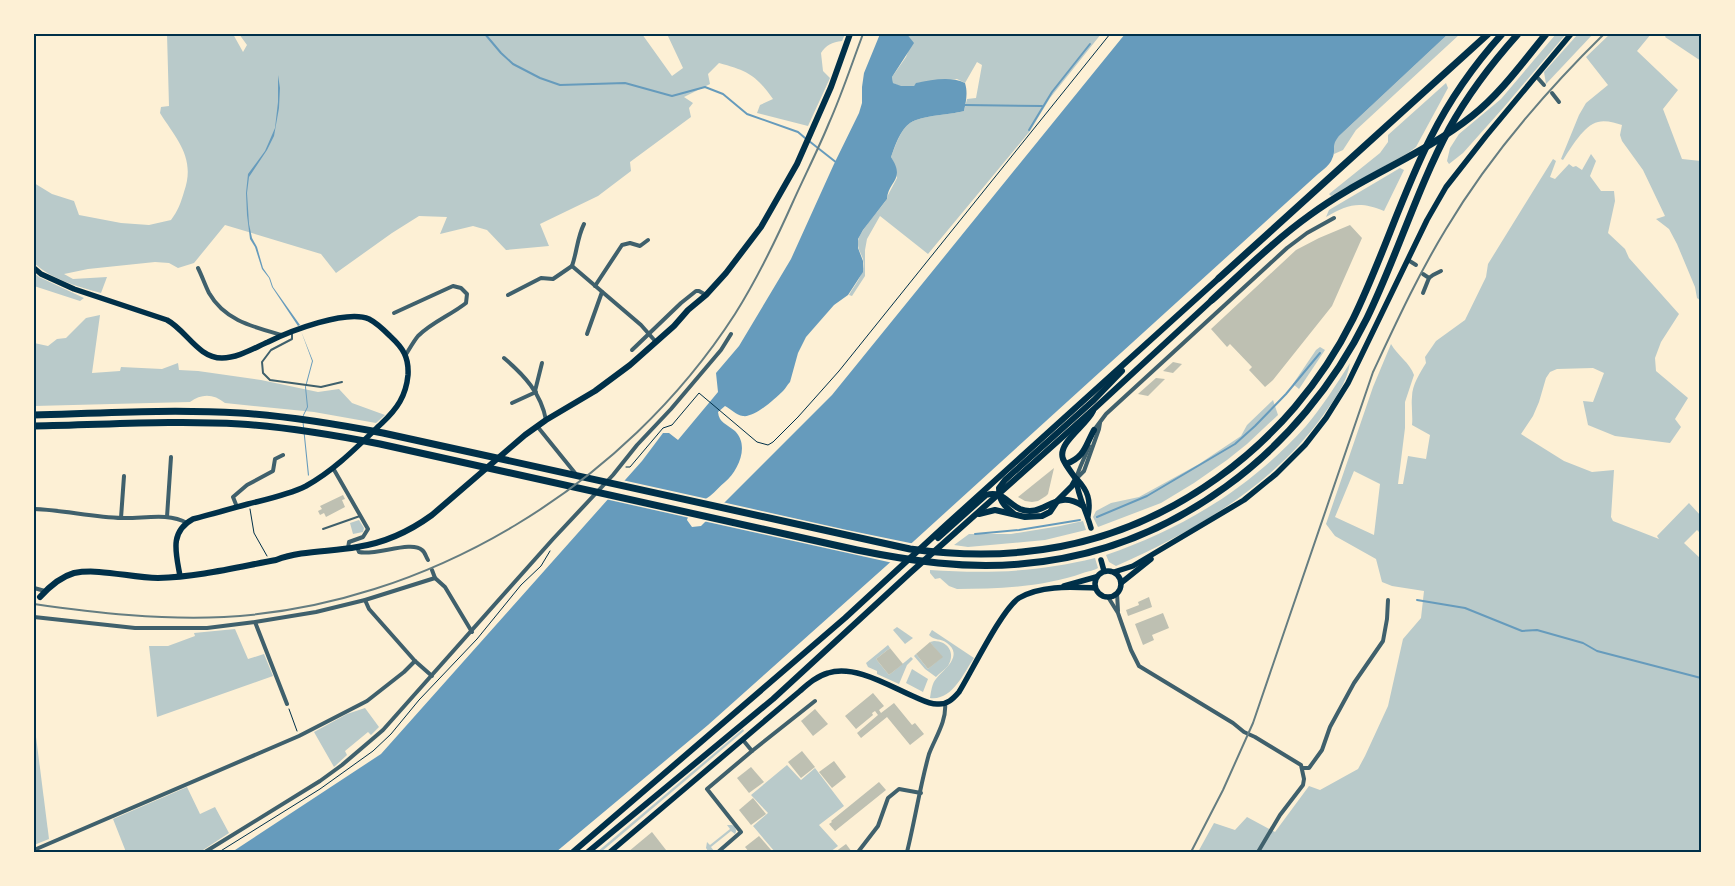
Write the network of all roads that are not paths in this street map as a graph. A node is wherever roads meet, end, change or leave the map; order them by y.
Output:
1 (850, 34) edge
2 (1488, 34) edge
3 (1502, 34) edge
4 (1518, 34) edge
5 (1546, 34) edge
6 (1571, 34) edge
7 (1536, 76) junction
8 (1544, 85) dead end
9 (1552, 93) dead end
10 (1559, 102) dead end
11 (1334, 218) dead end
12 (584, 224) dead end
13 (648, 240) dead end
14 (1408, 260) junction
15 (1416, 265) dead end
16 (572, 266) junction
17 (34, 268) edge
18 (198, 268) dead end
19 (1441, 271) dead end
20 (1423, 274) dead end
21 (1219, 278) joint
22 (1429, 278) junction
23 (595, 286) junction
24 (602, 292) junction
25 (1423, 294) dead end
26 (508, 295) dead end
27 (706, 295) junction
28 (1212, 300) joint
29 (394, 313) dead end
30 (292, 331) junction
31 (649, 333) junction
32 (587, 334) dead end
33 (731, 334) dead end
34 (282, 335) junction
35 (657, 342) junction
36 (1142, 347) junction
37 (632, 350) dead end
38 (405, 356) junction
39 (504, 358) dead end
40 (542, 363) dead end
41 (342, 382) dead end
42 (536, 391) junction
43 (512, 403) dead end
44 (1095, 408) junction
45 (34, 414) edge
46 (546, 420) junction
47 (1100, 421) junction
48 (34, 426) edge
49 (537, 426) junction
50 (1094, 430) junction
51 (283, 455) dead end
52 (171, 457) dead end
53 (1066, 464) junction
54 (333, 468) junction
55 (575, 473) dead end
56 (124, 476) dead end
57 (1076, 479) junction
58 (999, 494) junction
59 (1058, 500) junction
60 (1084, 506) junction
61 (237, 507) junction
62 (34, 509) edge
63 (1013, 513) junction
64 (975, 515) junction
65 (360, 516) junction
66 (1088, 516) junction
67 (122, 518) junction
68 (167, 518) junction
69 (186, 523) junction
70 (1091, 528) dead end
71 (323, 529) dead end
72 (357, 547) junction
73 (348, 548) junction
74 (1165, 549) junction
75 (428, 560) dead end
76 (909, 560) junction
77 (1101, 560) dead end
78 (432, 570) dead end
79 (1104, 571) junction
80 (1114, 572) junction
81 (180, 576) junction
82 (1096, 577) junction
83 (434, 578) junction
84 (1121, 583) junction
85 (34, 588) edge
86 (1055, 588) junction
87 (1095, 588) junction
88 (45, 591) junction
89 (1117, 593) junction
90 (40, 597) dead end
91 (1108, 597) junction
92 (365, 600) junction
93 (1388, 600) dead end
94 (1118, 613) junction
95 (34, 617) edge
96 (255, 622) junction
97 (472, 632) junction
98 (415, 661) junction
99 (432, 676) junction
100 (815, 701) dead end
101 (945, 703) junction
102 (287, 704) road end
103 (744, 740) junction
104 (752, 751) junction
105 (1303, 768) junction
106 (921, 793) junction
107 (34, 850) edge
108 (205, 852) edge
109 (573, 852) edge
110 (588, 852) edge
111 (610, 852) edge
112 (718, 852) edge
113 (858, 852) edge
114 (907, 852) edge
115 (1258, 852) edge

1 - 27 main road
2 - 21 highway
3 - 45 highway
4 - 48 highway
5 - 28 highway
6 - 7 main road
7 - 8 street
7 - 14 main road
9 - 10 street
11 - 47 street
12 - 16 street
13 - 23 street
14 - 15 street
14 - 74 main road
16 - 23 street
16 - 26 street
17 - 34 main road
18 - 34 street
19 - 22 street
20 - 22 street
21 - 36 main road
22 - 25 street
23 - 24 street
24 - 31 street
24 - 32 street
27 - 31 street
27 - 35 main road
28 - 44 main road
29 - 38 street
30 - 34 main road
30 - 38 main road
30 - 41 lane
31 - 35 street
31 - 37 street
33 - 97 street
35 - 46 main road
36 - 58 main road
36 - 76 main road
38 - 54 main road
39 - 42 street
40 - 42 street
42 - 43 street
42 - 46 street
44 - 53 main road
44 - 58 main road
46 - 49 main road
47 - 50 street
47 - 57 street
49 - 55 street
49 - 72 main road
50 - 53 main road
50 - 57 street
51 - 61 street
52 - 68 street
53 - 57 main road
54 - 61 main road
54 - 65 street
56 - 67 street
57 - 59 main road
57 - 60 main road
57 - 66 main road
58 - 59 main road
58 - 63 main road
58 - 64 main road
58 - 76 main road
59 - 60 main road
59 - 63 main road
60 - 66 main road
61 - 69 main road
62 - 67 street
63 - 64 main road
64 - 110 main road
65 - 71 lane
65 - 73 street
66 - 70 main road
67 - 68 street
68 - 69 street
69 - 81 main road
72 - 73 main road
72 - 75 street
73 - 81 main road
74 - 80 main road
74 - 84 main road
76 - 109 main road
77 - 79 main road
78 - 83 street
79 - 80 main road
79 - 82 main road
80 - 84 main road
81 - 88 main road
82 - 86 main road
82 - 87 main road
83 - 92 street
83 - 97 street
84 - 89 main road
85 - 88 street
86 - 87 main road
86 - 101 main road
87 - 91 main road
88 - 90 main road
89 - 91 main road
89 - 94 street
91 - 94 street
92 - 96 street
92 - 98 street
93 - 105 street
94 - 105 street
95 - 96 street
96 - 102 street
97 - 99 street
98 - 99 street
98 - 107 street
99 - 108 street
100 - 104 street
101 - 103 main road
101 - 106 street
103 - 104 street
103 - 111 main road
104 - 112 street
105 - 115 street
106 - 113 street
106 - 114 street

